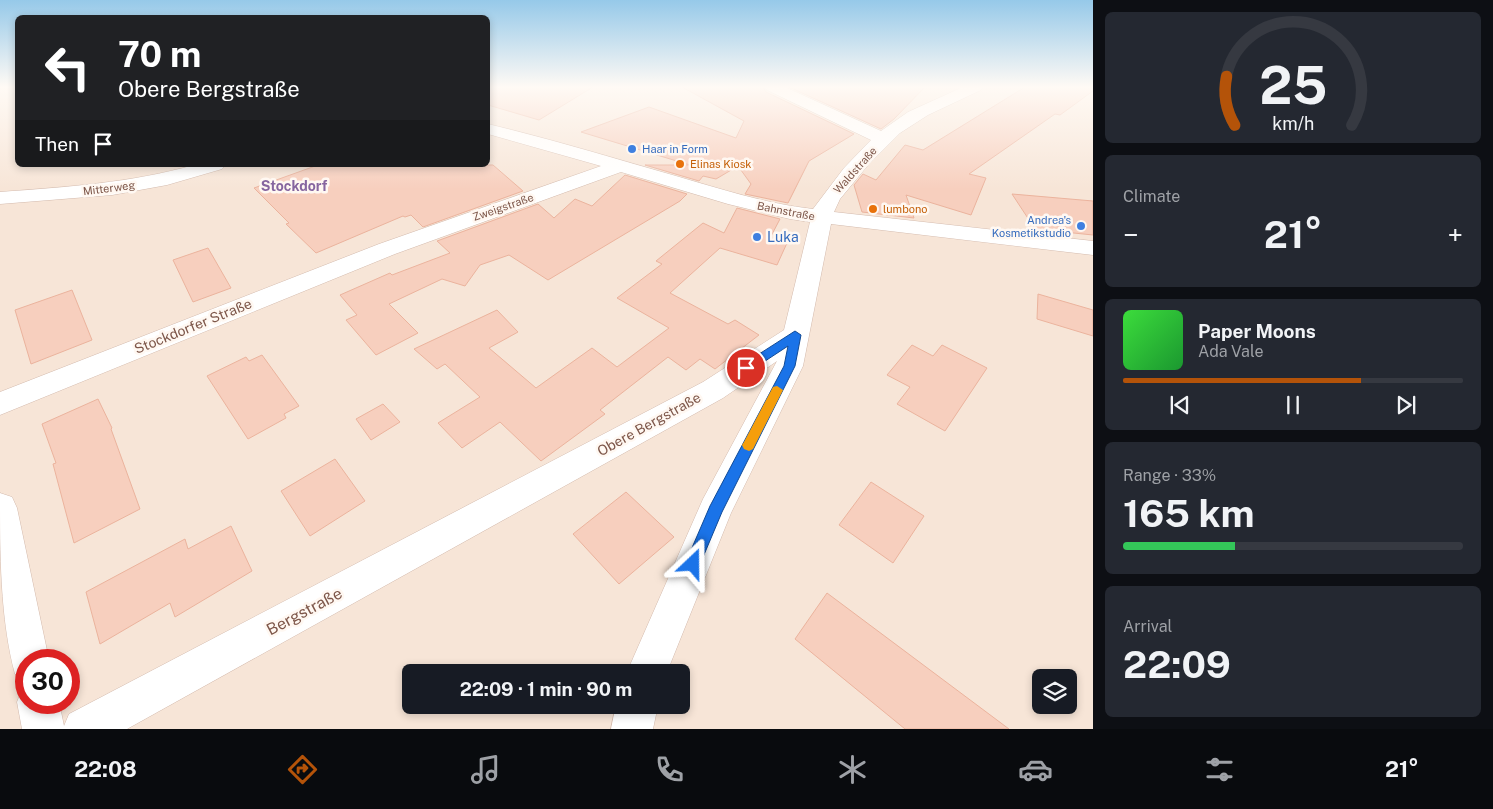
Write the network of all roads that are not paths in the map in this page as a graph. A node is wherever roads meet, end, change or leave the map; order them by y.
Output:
1 (844, 121) edge
2 (906, 121) edge
3 (490, 130) edge
4 (883, 140) junction
5 (620, 166) junction
6 (208, 167) edge
7 (0, 198) edge
8 (822, 218) junction
9 (387, 248) joint
10 (1093, 248) edge
11 (795, 335) junction
12 (0, 404) edge
13 (525, 492) joint
14 (0, 508) edge
15 (27, 649) edge
16 (650, 664) edge
17 (40, 714) edge
18 (635, 714) edge
19 (43, 729) edge
20 (84, 729) edge
21 (632, 729) edge

1 - 4 street
2 - 4 street, Waldstraße
3 - 5 street, Bahnstraße
4 - 8 street, Waldstraße
5 - 8 street, Bahnstraße
5 - 9 street, Zweigstraße
6 - 7 street, Mitterweg
8 - 10 street, Bahnstraße
8 - 11 street
9 - 12 street, Stockdorfer Straße
11 - 13 street, Obere Bergstraße
11 - 16 street
13 - 20 street, Bergstraße
14 - 15 street
17 - 19 street
18 - 21 street

